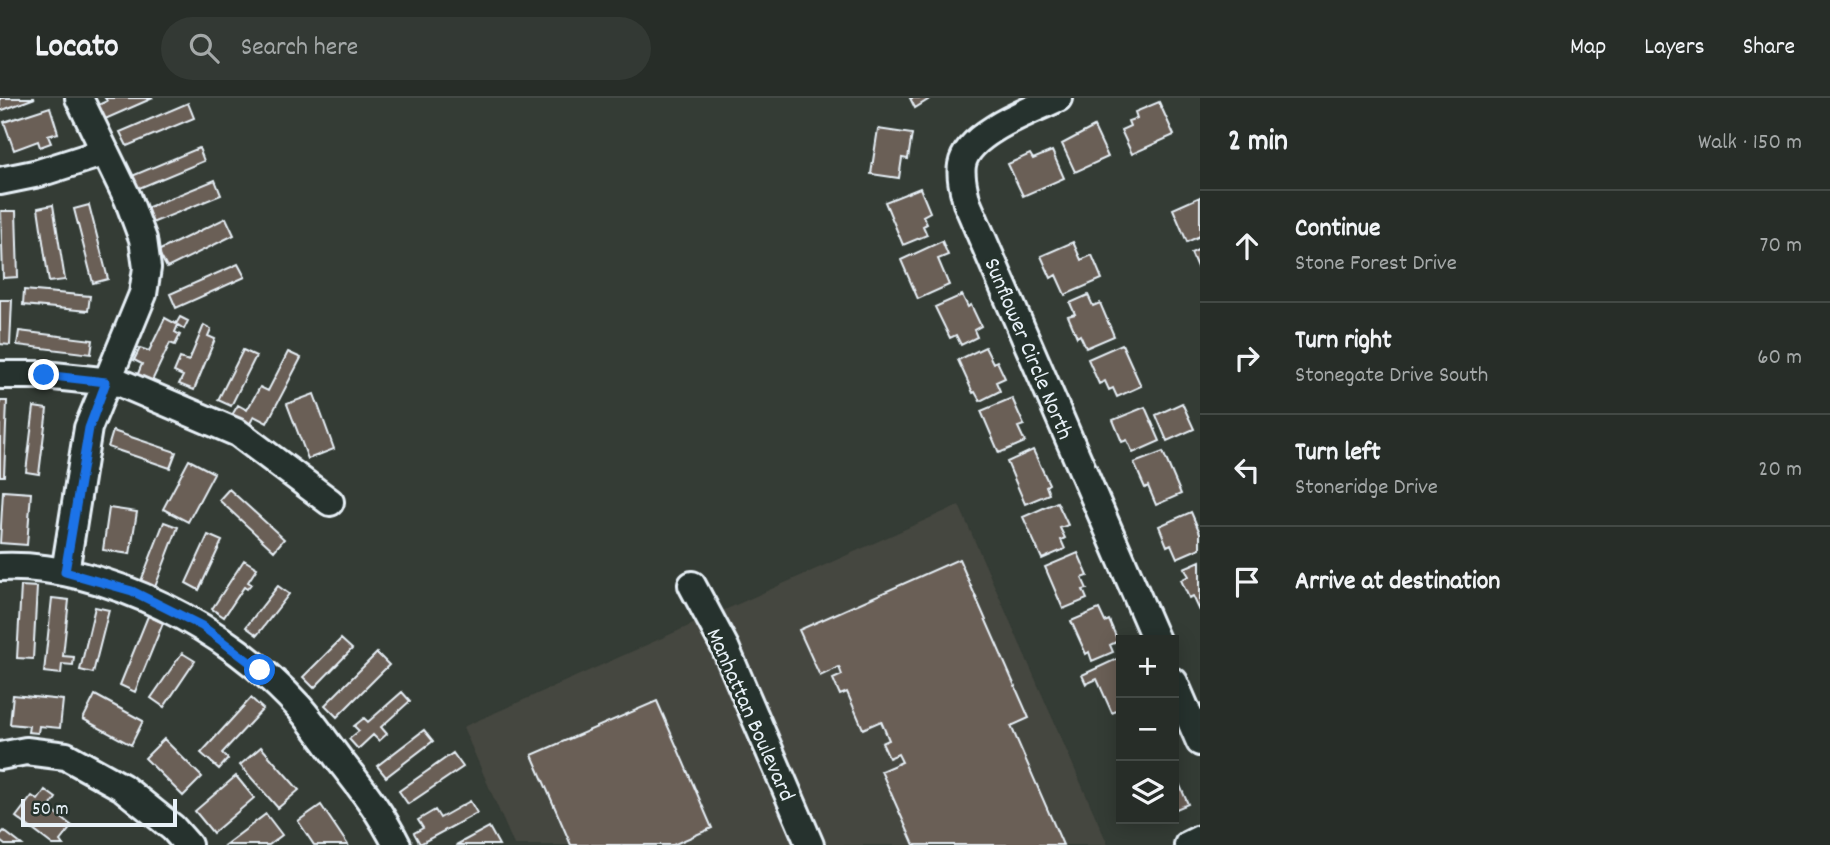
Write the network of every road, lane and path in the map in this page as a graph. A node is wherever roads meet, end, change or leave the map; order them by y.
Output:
1 (79, 98) edge
2 (1058, 98) edge
3 (105, 152) junction
4 (0, 181) edge
5 (0, 375) edge
6 (106, 382) junction
7 (330, 502) dead end
8 (0, 567) edge
9 (65, 572) junction
10 (692, 585) dead end
11 (1154, 635) edge
12 (1179, 693) edge
13 (1200, 742) edge
14 (0, 755) edge
15 (1200, 839) edge
16 (188, 845) edge
17 (397, 845) edge
18 (810, 845) edge
19 (1188, 845) edge

1 - 3 street
2 - 11 street, Sunflower Circle North
3 - 4 street
3 - 6 street
5 - 6 street
6 - 7 street
6 - 9 street
8 - 9 street
9 - 17 street
10 - 18 street, Manhattan Boulevard
12 - 13 street
14 - 16 street
15 - 19 street

